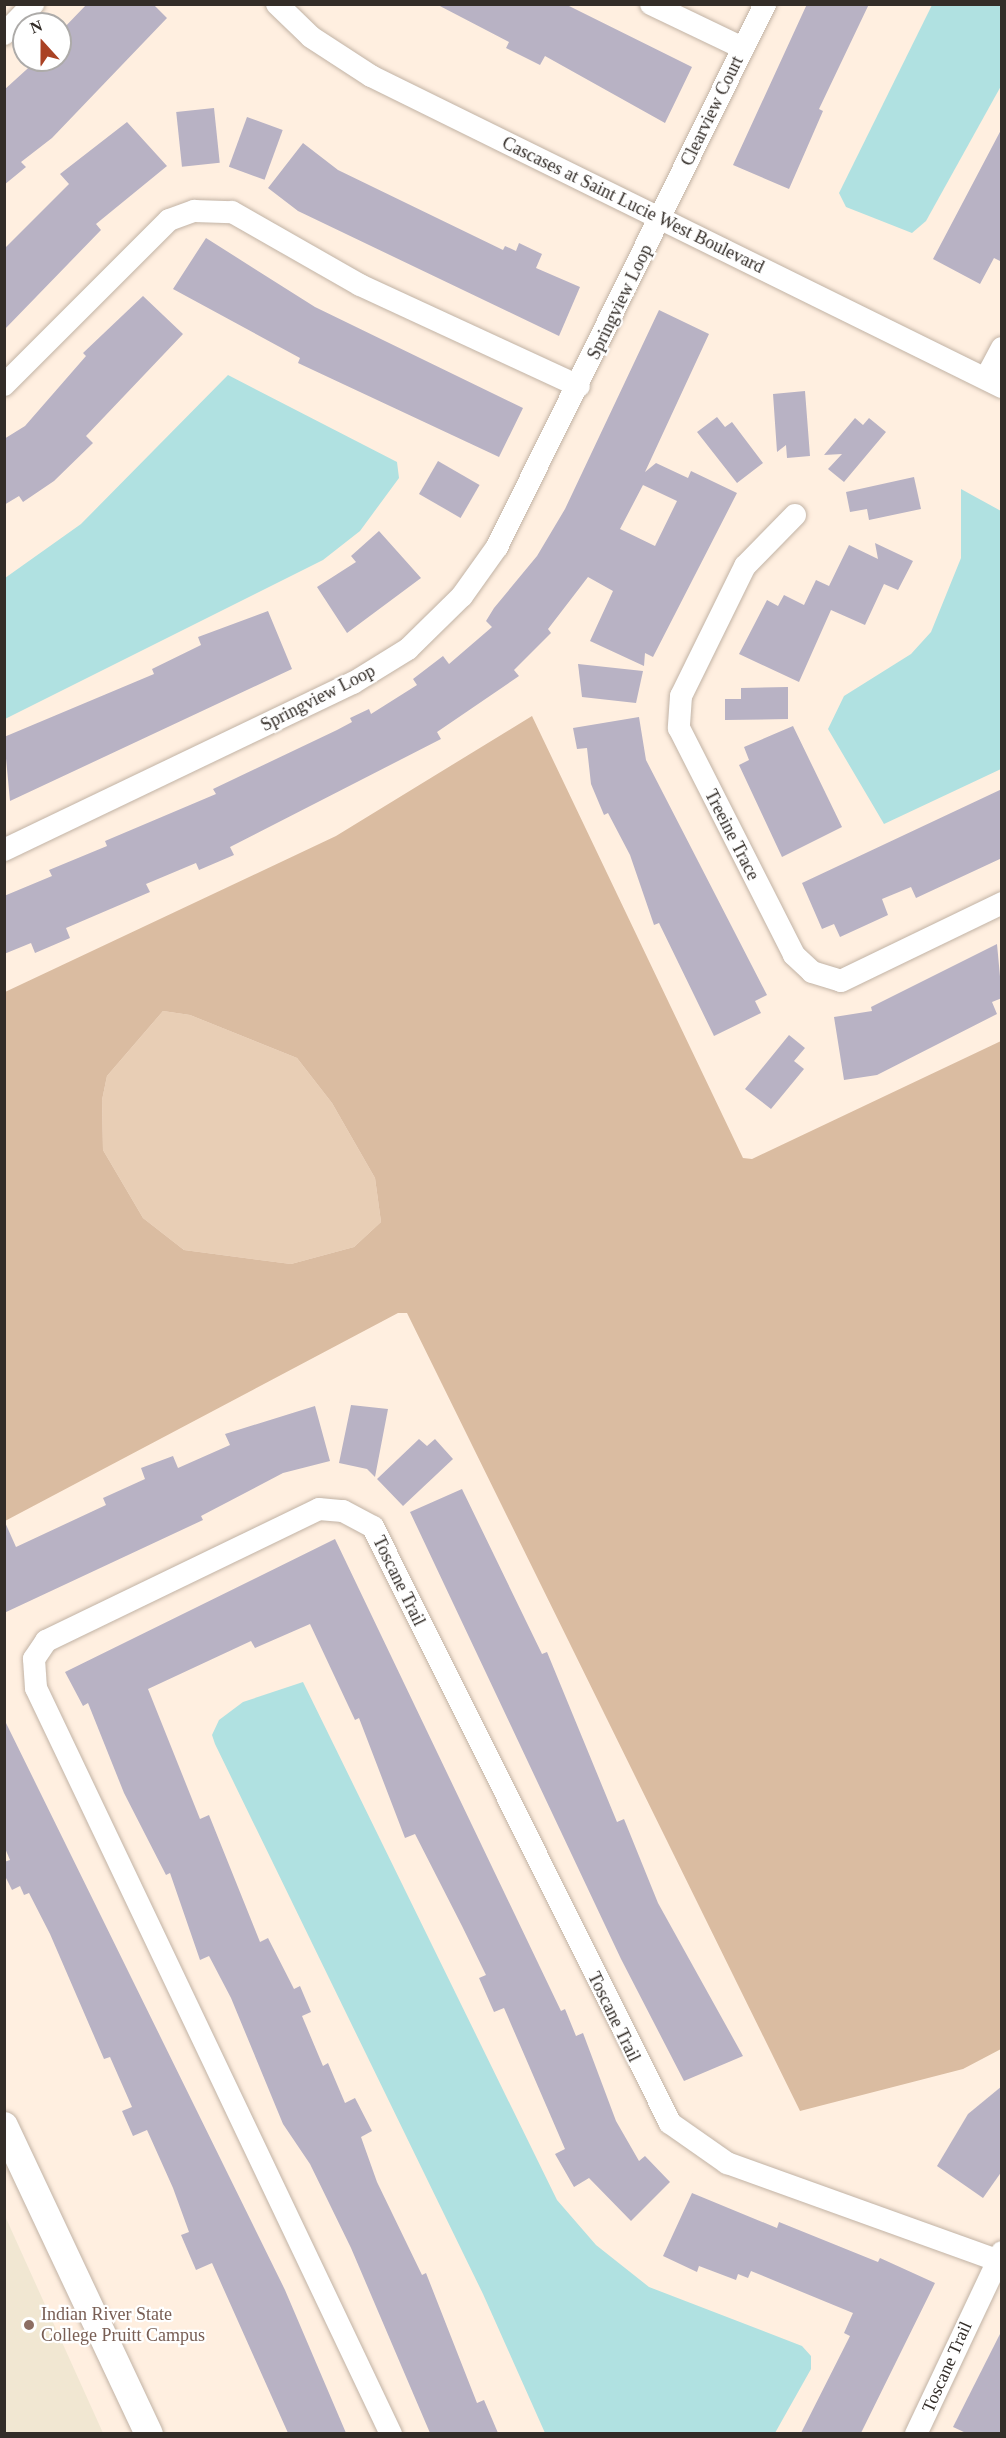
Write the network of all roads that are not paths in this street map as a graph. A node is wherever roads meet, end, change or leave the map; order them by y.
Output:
1 (277, 4) edge
2 (651, 4) edge
3 (765, 4) edge
4 (22, 8) edge
5 (4, 34) edge
6 (743, 48) junction
7 (661, 218) junction
8 (1002, 348) edge
9 (994, 382) edge
10 (4, 385) edge
11 (579, 386) junction
12 (795, 515) dead end
13 (4, 850) edge
14 (1002, 903) edge
15 (4, 2126) edge
16 (1000, 2258) edge
17 (149, 2433) edge
18 (391, 2433) edge
19 (916, 2433) edge

1 - 7 street, Cascases at Saint Lucie West Boulevard
2 - 6 street
3 - 6 street, Clearview Court
4 - 5 street
6 - 7 street, Clearview Court
7 - 9 street, Cascases at Saint Lucie West Boulevard
7 - 11 street, Springview Loop
8 - 9 street
10 - 11 street
11 - 13 street, Springview Loop
12 - 14 street, Treeine Trace
15 - 17 street
16 - 18 street, Toscane Trail
16 - 19 street, Toscane Trail

